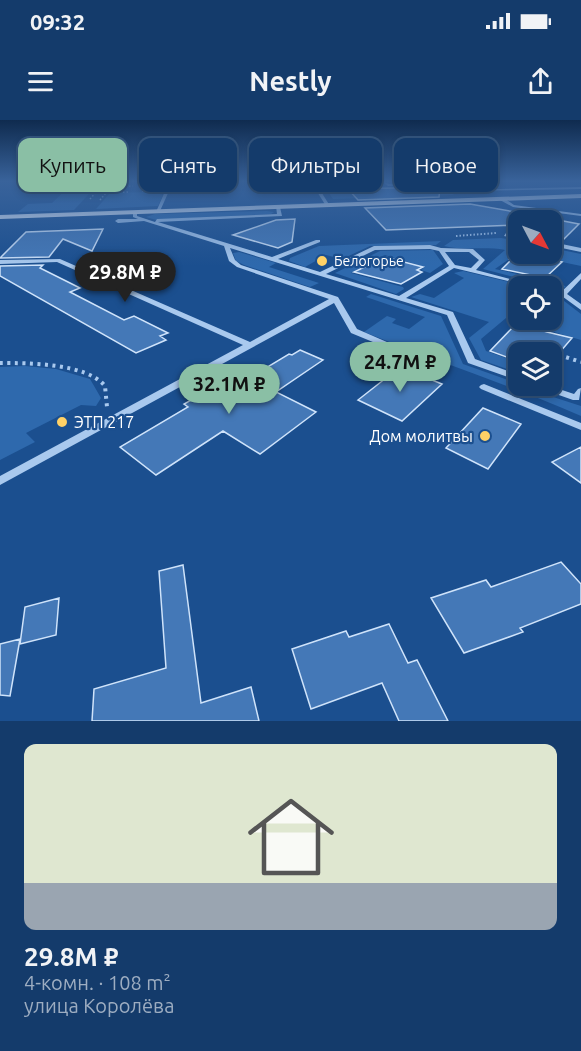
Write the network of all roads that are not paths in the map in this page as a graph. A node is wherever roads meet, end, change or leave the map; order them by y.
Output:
1 (187, 210) edge
2 (279, 210) edge
3 (544, 210) edge
4 (158, 211) joint
5 (135, 212) junction
6 (581, 215) edge
7 (0, 217) edge
8 (118, 221) dead end
9 (150, 221) junction
10 (318, 241) dead end
11 (226, 245) junction
12 (562, 246) edge
13 (441, 250) junction
14 (581, 250) edge
15 (273, 259) junction
16 (0, 262) edge
17 (453, 266) junction
18 (472, 271) junction
19 (321, 274) junction
20 (581, 275) edge
21 (508, 280) edge
22 (564, 294) joint
23 (400, 298) junction
24 (335, 299) junction
25 (581, 308) edge
26 (250, 345) junction
27 (422, 359) dead end
28 (508, 374) edge
29 (484, 387) dead end
30 (581, 391) edge
31 (562, 393) edge
32 (581, 427) edge
33 (0, 481) edge

1 - 4 main road
2 - 9 street
3 - 6 street
4 - 5 main road
5 - 7 main road
5 - 9 street
8 - 9 street
9 - 11 street
10 - 15 street
11 - 15 street
11 - 24 street
12 - 14 street
13 - 17 street
13 - 18 street
13 - 19 street
15 - 19 street
16 - 26 street
17 - 18 street
17 - 23 street
18 - 21 street
19 - 23 street
20 - 22 street
22 - 25 street
23 - 28 street
24 - 26 street
24 - 27 street
26 - 33 street
29 - 32 street
30 - 31 street

